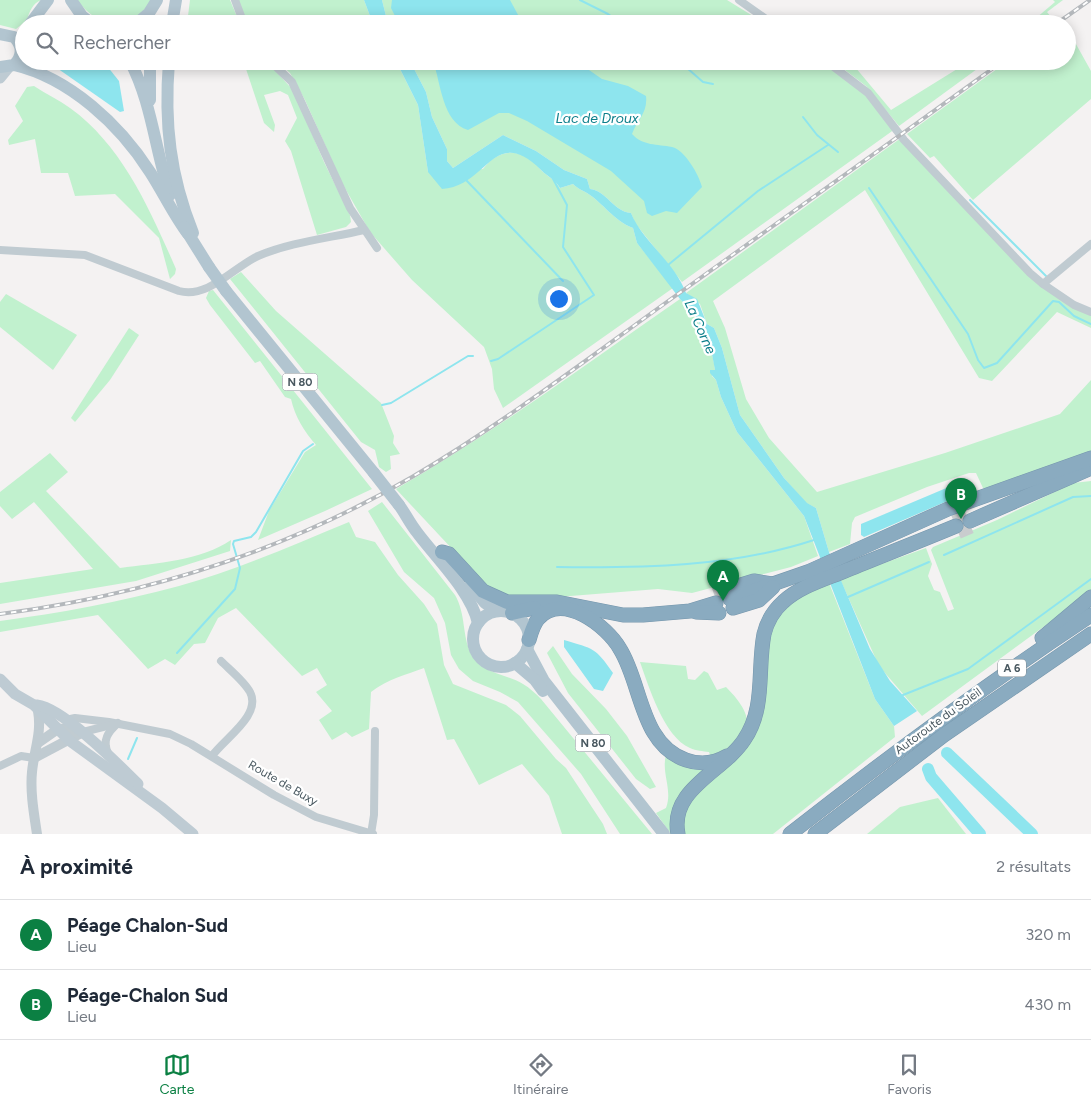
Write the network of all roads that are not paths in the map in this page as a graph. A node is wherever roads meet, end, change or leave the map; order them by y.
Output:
1 (48, 0) edge
2 (71, 0) edge
3 (157, 0) edge
4 (176, 0) edge
5 (235, 0) edge
6 (739, 0) edge
7 (37, 15) edge
8 (81, 15) edge
9 (151, 15) edge
10 (174, 15) edge
11 (241, 15) edge
12 (760, 15) edge
13 (15, 33) edge
14 (0, 34) edge
15 (8, 66) edge
16 (31, 70) edge
17 (134, 70) edge
18 (150, 70) edge
19 (168, 70) edge
20 (279, 70) edge
21 (838, 70) edge
22 (0, 78) edge
23 (149, 108) junction
24 (364, 230) junction
25 (188, 234) junction
26 (1091, 244) edge
27 (377, 248) dead end
28 (0, 250) edge
29 (198, 252) junction
30 (1043, 284) junction
31 (1091, 312) edge
32 (1091, 460) edge
33 (1091, 468) edge
34 (1091, 477) edge
35 (1063, 482) junction
36 (403, 510) junction
37 (970, 521) tunnel mouth
38 (956, 527) tunnel mouth
39 (442, 552) junction
40 (849, 562) junction
41 (812, 577) junction
42 (1091, 597) edge
43 (730, 599) tunnel mouth
44 (549, 602) junction
45 (716, 603) tunnel mouth
46 (496, 611) junction
47 (512, 613) junction
48 (1091, 615) edge
49 (478, 623) junction
50 (1091, 634) edge
51 (528, 644) junction
52 (221, 661) dead end
53 (515, 663) junction
54 (0, 679) edge
55 (974, 694) junction
56 (36, 708) junction
57 (118, 723) junction
58 (62, 724) junction
59 (80, 730) junction
60 (375, 731) dead end
61 (70, 740) junction
62 (38, 742) junction
63 (734, 752) junction
64 (212, 756) junction
65 (110, 757) junction
66 (34, 758) junction
67 (0, 766) edge
68 (162, 808) junction
69 (368, 833) edge
70 (37, 834) edge
71 (193, 834) edge
72 (658, 834) edge
73 (664, 834) edge
74 (678, 834) edge
75 (790, 834) edge
76 (816, 834) edge

1 - 7 main road
2 - 8 main road
3 - 9 main road
4 - 10 main road
5 - 11 street
6 - 12 street
13 - 14 main road
15 - 22 main road
16 - 25 main road
17 - 23 main road, N 80
18 - 23 main road, N 80
19 - 29 main road
20 - 24 street
21 - 30 street
23 - 25 main road, N 80
24 - 27 street
24 - 28 street
25 - 29 main road, N 80
26 - 30 street
29 - 36 main road, N 80, bridge
30 - 31 street
32 - 40 highway
33 - 35 highway
34 - 35 highway
35 - 37 highway
36 - 39 main road, N 80
36 - 49 main road, N 80
38 - 40 highway
39 - 44 highway
39 - 46 main road, N 80
40 - 41 highway
41 - 43 highway
41 - 63 highway
42 - 55 highway
44 - 45 highway
44 - 47 highway
46 - 47 main road
46 - 49 main road
47 - 51 main road
48 - 55 highway, Autoroute du Soleil / A 6
49 - 53 main road
50 - 76 highway, Autoroute du Soleil / A 6
51 - 53 main road
51 - 63 highway
51 - 73 main road, N 80
52 - 64 street
53 - 72 main road, N 80
54 - 56 main road, Route de Buxy
55 - 75 highway, Autoroute du Soleil / A 6
56 - 58 main road, Route de Buxy
56 - 62 street
57 - 58 street, Route de Buxy
57 - 59 street, Route de Buxy
57 - 64 street, Route de Buxy
57 - 65 street
58 - 59 main road, Route de Buxy
58 - 61 main road, Route de Buxy
58 - 62 street
59 - 61 street, Route de Buxy
59 - 65 main road, Route de Buxy
60 - 69 street
61 - 66 street
61 - 68 main road, Route de Buxy
62 - 66 street
63 - 74 highway
64 - 69 street, Route de Buxy
65 - 68 main road, Route de Buxy
66 - 67 street
66 - 70 street
68 - 71 main road, Route de Buxy

